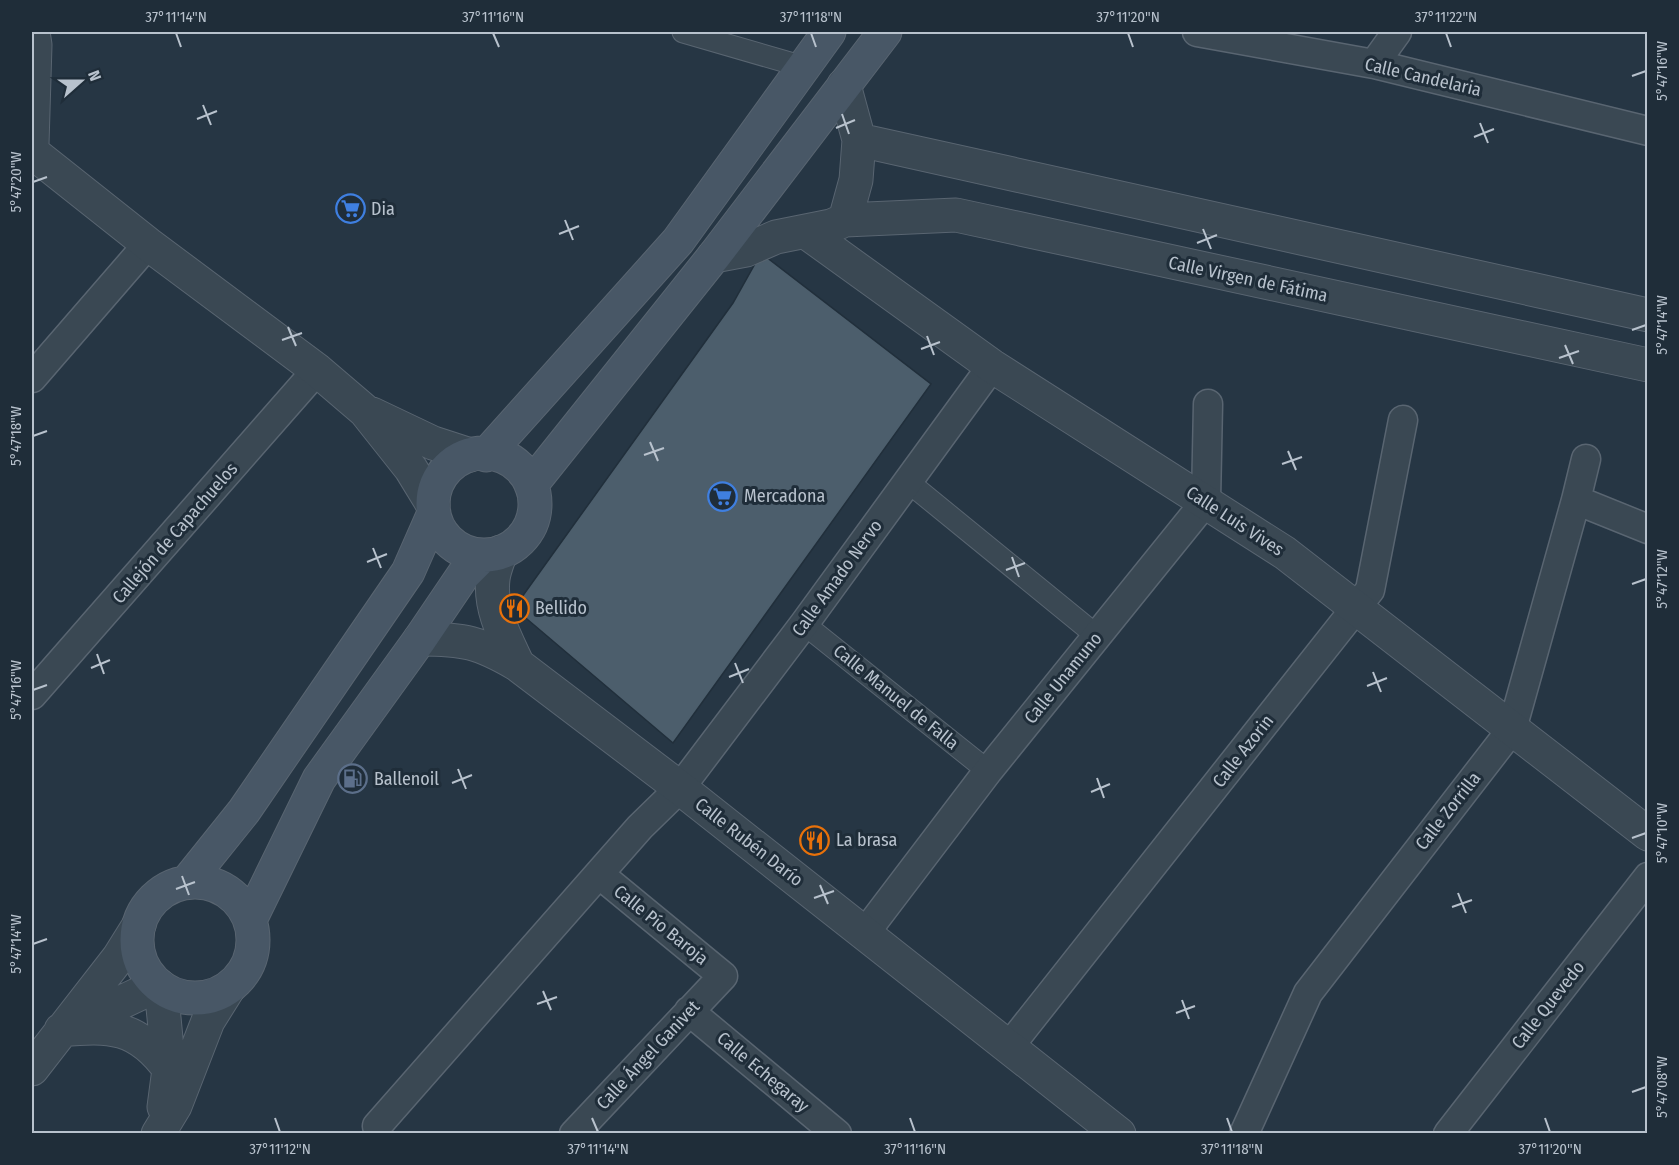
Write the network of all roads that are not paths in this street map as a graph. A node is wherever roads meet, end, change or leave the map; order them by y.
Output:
1 (33, 32) edge
2 (682, 32) edge
3 (829, 32) edge
4 (885, 32) edge
5 (1197, 32) edge
6 (1397, 32) edge
7 (1374, 64) junction
8 (804, 67) junction
9 (844, 85) junction
10 (1647, 131) edge
11 (859, 140) junction
12 (32, 144) edge
13 (32, 152) edge
14 (845, 220) junction
15 (806, 232) junction
16 (148, 244) junction
17 (714, 256) junction
18 (1647, 315) edge
19 (1647, 365) edge
20 (992, 366) junction
21 (317, 370) junction
22 (32, 378) edge
23 (1208, 404) dead end
24 (365, 411) junction
25 (1403, 420) dead end
26 (478, 455) junction
27 (1586, 459) dead end
28 (908, 481) junction
29 (531, 485) junction
30 (1576, 500) junction
31 (1206, 501) junction
32 (434, 509) junction
33 (1647, 529) edge
34 (492, 554) junction
35 (1356, 608) junction
36 (804, 624) junction
37 (1097, 636) junction
38 (420, 639) junction
39 (518, 665) junction
40 (32, 694) edge
41 (1512, 729) junction
42 (988, 771) junction
43 (680, 788) junction
44 (1647, 834) edge
45 (599, 874) junction
46 (1647, 877) edge
47 (187, 882) junction
48 (250, 920) junction
49 (140, 925) junction
50 (865, 933) junction
51 (723, 976) joint
52 (160, 986) junction
53 (228, 989) junction
54 (689, 1011) junction
55 (61, 1030) junction
56 (1008, 1048) junction
57 (32, 1069) edge
58 (169, 1069) junction
59 (377, 1126) dead end
60 (590, 1128) edge
61 (160, 1130) edge
62 (837, 1134) edge
63 (1119, 1134) edge
64 (1244, 1134) edge
65 (1448, 1134) edge

1 - 12 street
2 - 8 street
3 - 8 main road
4 - 9 main road
5 - 7 street, Calle Candelaria
6 - 7 street
7 - 10 street, Calle Candelaria
8 - 26 main road
9 - 11 street
9 - 17 main road
11 - 14 street
11 - 18 street
13 - 16 street
14 - 15 street, Calle Virgen de Fátima
14 - 19 street, Calle Virgen de Fátima
15 - 17 street, Calle Virgen de Fátima
15 - 20 street, Calle Luis Vives
16 - 21 street
16 - 22 street
17 - 29 main road
20 - 28 street, Calle Amado Nervo
20 - 31 street, Calle Luis Vives
21 - 24 street
21 - 40 street, Callejón de Capachuelos
23 - 31 street
24 - 26 street
24 - 32 street
25 - 35 street, Calle Azorin
26 - 29 main road
26 - 32 main road
27 - 30 street, Calle Zorrilla
28 - 36 street, Calle Amado Nervo
28 - 37 street
29 - 34 main road
30 - 33 street
30 - 41 street, Calle Zorrilla
31 - 35 street, Calle Luis Vives
31 - 37 street, Calle Unamuno
32 - 34 main road
32 - 47 main road
34 - 38 main road
34 - 39 street
35 - 41 street, Calle Luis Vives
35 - 56 street, Calle Azorin
36 - 42 street, Calle Manuel de Falla
36 - 43 street, Calle Amado Nervo
37 - 42 street, Calle Unamuno
38 - 39 street, Calle Rubén Darío
38 - 48 main road
39 - 43 street, Calle Rubén Darío
41 - 44 street, Calle Luis Vives
41 - 64 street, Calle Zorrilla
42 - 50 street, Calle Unamuno
43 - 45 street, Calle Amado Nervo
43 - 50 street, Calle Rubén Darío
45 - 51 street, Calle Pío Baroja
45 - 59 street, Calle Amado Nervo
46 - 65 street, Calle Quevedo
47 - 48 main road
47 - 49 main road
48 - 53 main road
49 - 52 main road
49 - 55 street
50 - 56 street, Calle Rubén Darío
51 - 54 street, Calle Ángel Ganivet
52 - 53 main road
52 - 55 street
52 - 58 street
53 - 61 street
54 - 60 street, Calle Ángel Ganivet
54 - 62 street, Calle Echegaray
55 - 57 street
55 - 58 street
56 - 63 street, Calle Rubén Darío
58 - 61 street

